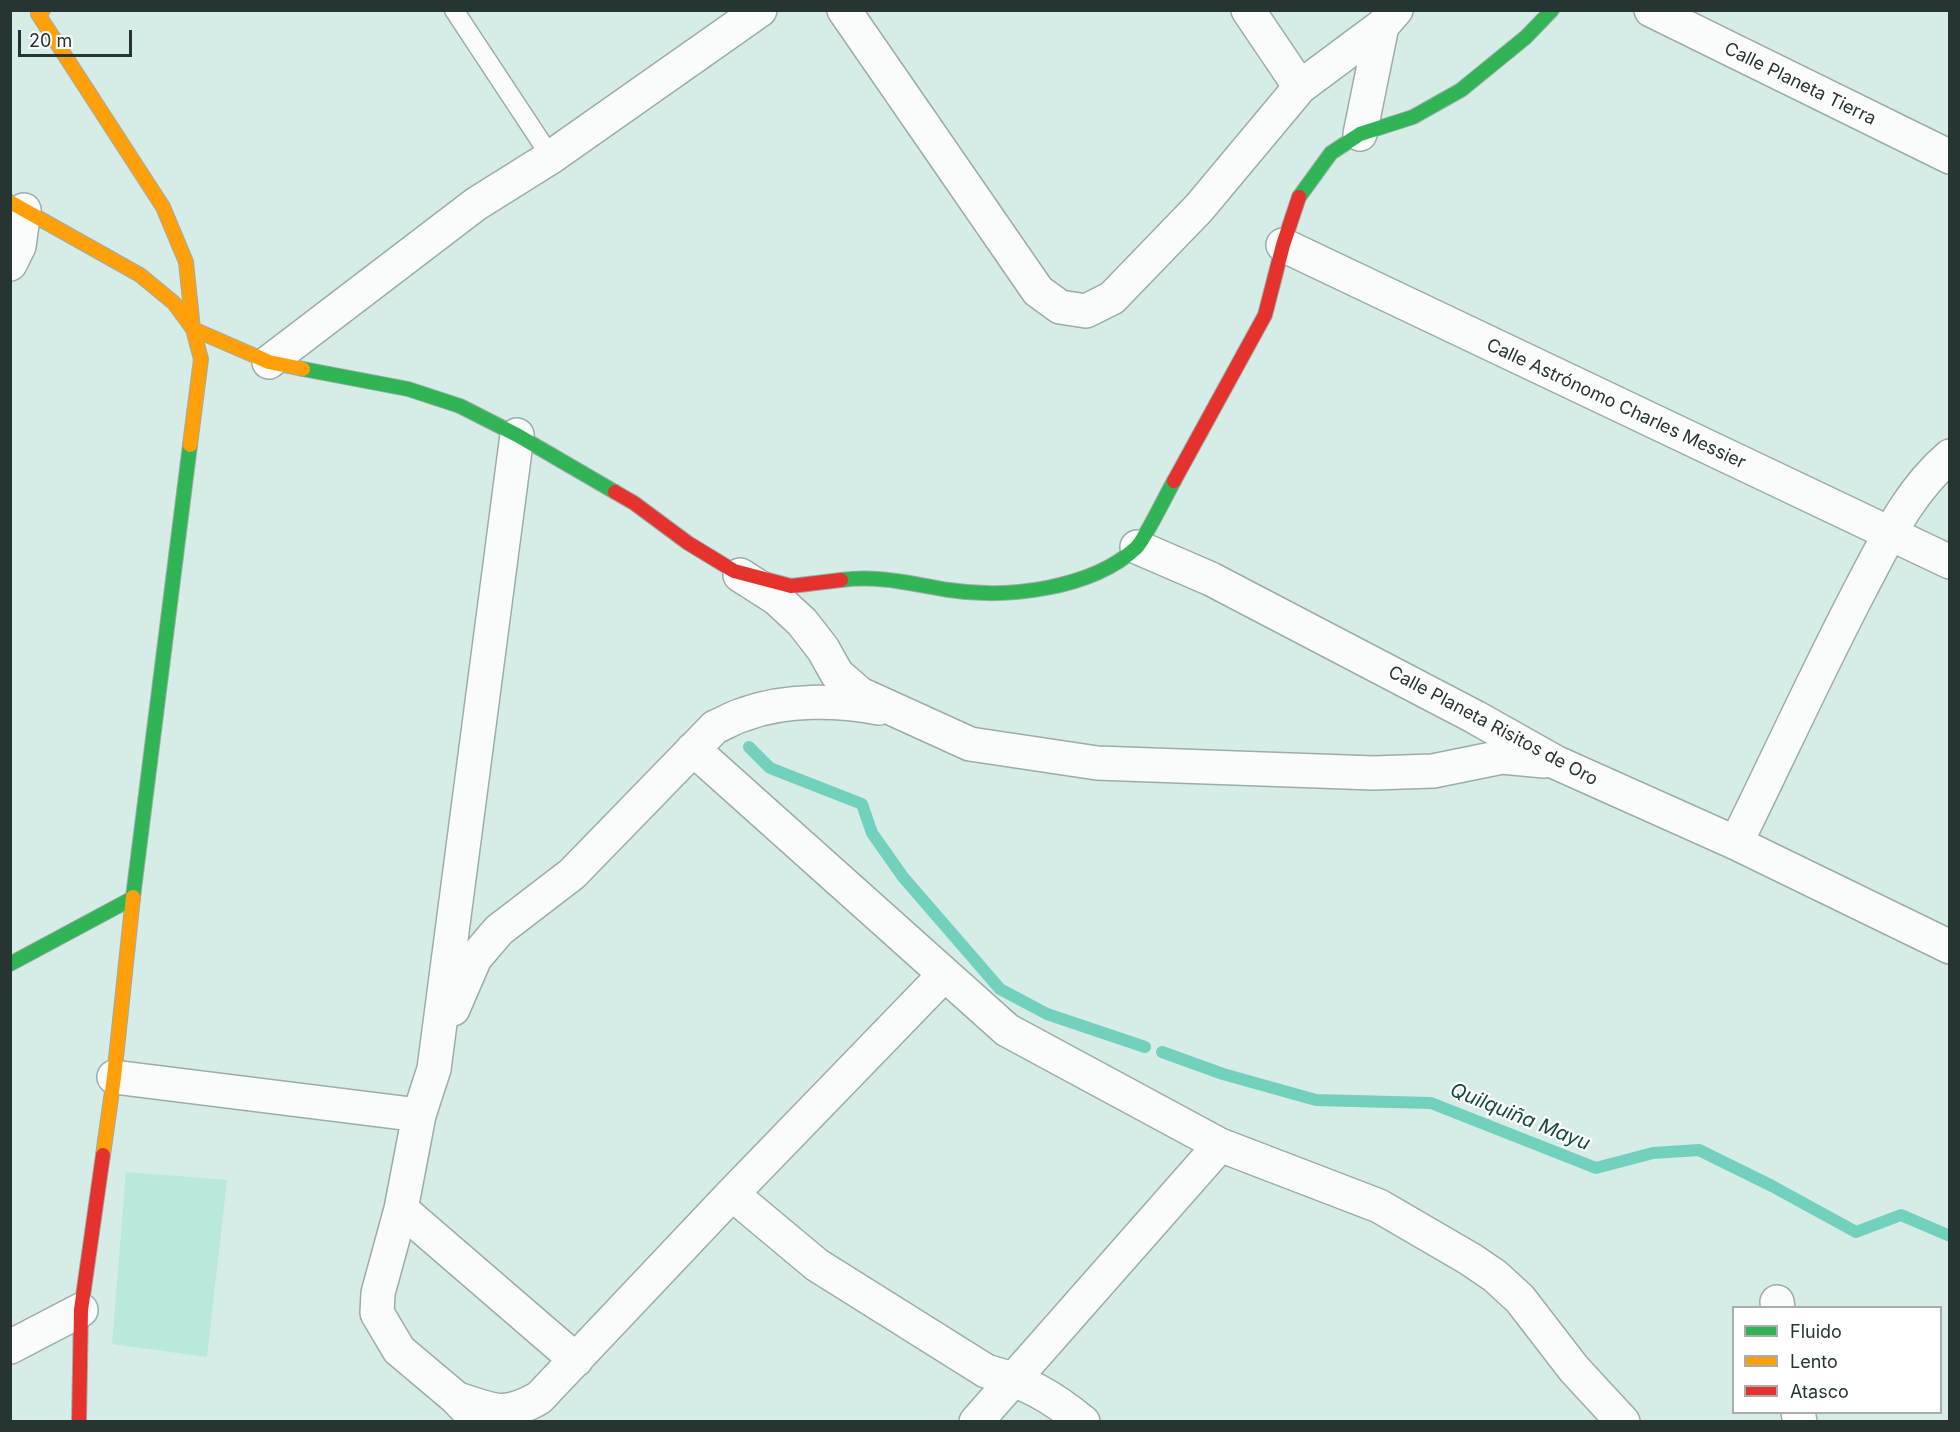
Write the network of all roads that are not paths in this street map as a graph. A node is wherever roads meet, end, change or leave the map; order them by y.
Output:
1 (43, 10) edge
2 (454, 10) edge
3 (760, 10) edge
4 (844, 10) edge
5 (1248, 10) edge
6 (1552, 10) edge
7 (1651, 10) edge
8 (1389, 18) edge
9 (1300, 87) junction
10 (1360, 134) junction
11 (551, 157) junction
12 (1950, 157) edge
13 (17, 206) edge
14 (1283, 245) junction
15 (10, 264) edge
16 (193, 329) junction
17 (269, 362) junction
18 (517, 435) junction
19 (1950, 456) edge
20 (1890, 534) junction
21 (1137, 547) junction
22 (1950, 562) edge
23 (734, 570) junction
24 (898, 712) junction
25 (693, 749) junction
26 (1555, 762) junction
27 (1736, 843) junction
28 (133, 898) junction
29 (1950, 947) edge
30 (10, 964) edge
31 (944, 975) junction
32 (434, 1069) junction
33 (114, 1077) junction
34 (419, 1115) junction
35 (1220, 1145) junction
36 (732, 1194) junction
37 (401, 1209) junction
38 (81, 1310) junction
39 (10, 1347) edge
40 (576, 1360) junction
41 (1015, 1379) junction
42 (456, 1398) junction
43 (79, 1422) edge
44 (479, 1422) edge
45 (976, 1422) edge
46 (1083, 1422) edge
47 (1623, 1422) edge

1 - 16 street
2 - 11 lane
3 - 11 street
4 - 9 street
5 - 9 street
6 - 10 street
7 - 12 street, Calle Planeta Tierra
8 - 9 street
8 - 10 street
10 - 14 street
11 - 17 street
13 - 15 street
13 - 16 street
14 - 20 street, Calle Astrónomo Charles Messier
14 - 21 street
16 - 17 street
16 - 28 street
17 - 18 street
18 - 23 street
18 - 32 street
19 - 20 street
20 - 22 street, Calle Astrónomo Charles Messier
20 - 27 street
21 - 23 street
21 - 26 street, Calle Planeta Risitos de Oro
23 - 24 street
24 - 25 street
24 - 26 street
25 - 31 street
25 - 32 street
26 - 27 street, Calle Planeta Risitos de Oro
27 - 29 street, Calle Planeta Risitos de Oro
28 - 30 street
28 - 33 street
31 - 35 street
31 - 36 street
32 - 34 street
33 - 34 street
33 - 38 street
34 - 37 street
35 - 41 street
35 - 47 street
36 - 40 street
36 - 41 street
37 - 40 street
37 - 42 street
38 - 39 street
38 - 43 street
40 - 42 street
41 - 45 street
41 - 46 street
42 - 44 street

